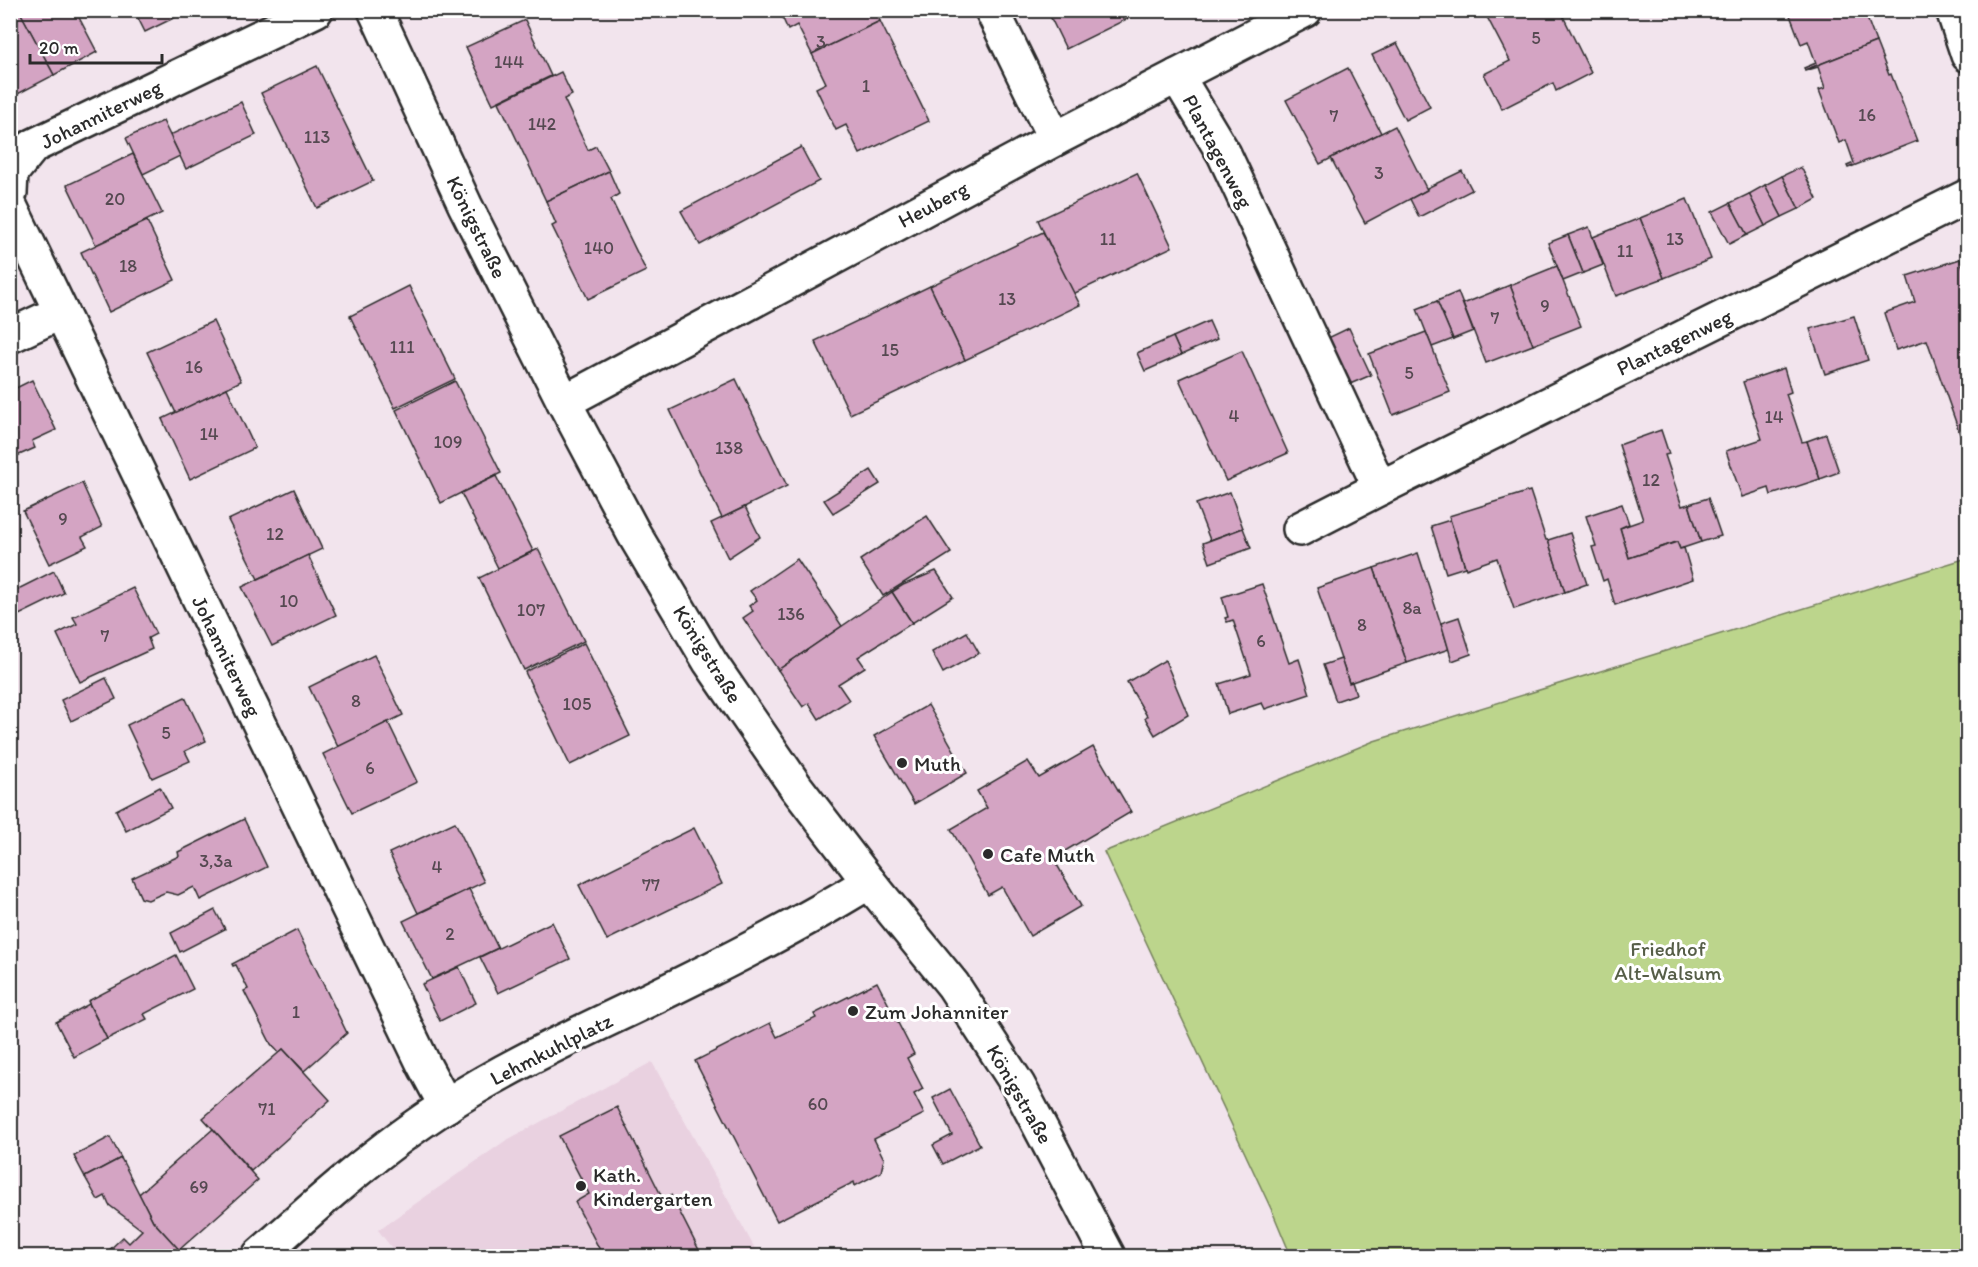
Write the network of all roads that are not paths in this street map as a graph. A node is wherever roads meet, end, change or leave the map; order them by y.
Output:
1 (316, 10) edge
2 (375, 10) edge
3 (992, 10) edge
4 (1305, 10) edge
5 (1953, 10) edge
6 (1968, 55) edge
7 (1177, 76) junction
8 (1055, 139) junction
9 (10, 193) edge
10 (1968, 196) edge
11 (10, 206) edge
12 (61, 312) junction
13 (10, 336) edge
14 (564, 402) junction
15 (1380, 488) junction
16 (1300, 529) dead end
17 (869, 882) junction
18 (446, 1106) junction
19 (259, 1257) edge
20 (1108, 1257) edge

1 - 9 street, Johanniterweg
2 - 14 street, Königstraße
3 - 8 street
4 - 7 street, Heuberg
5 - 6 street
7 - 8 street, Heuberg
7 - 15 street, Plantagenweg
8 - 14 street, Heuberg
10 - 15 street, Plantagenweg
11 - 12 street, Johanniterweg
12 - 13 street
12 - 18 street, Johanniterweg
14 - 17 street, Königstraße
15 - 16 street, Plantagenweg
17 - 18 street, Lehmkuhlplatz
17 - 20 street, Königstraße
18 - 19 street, Lehmkuhlplatz

